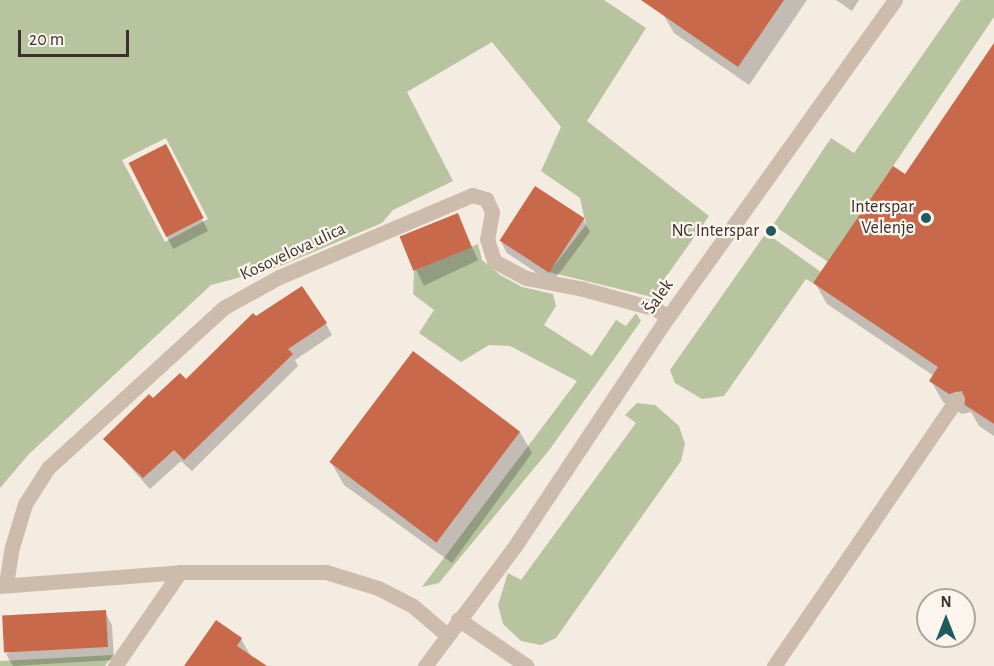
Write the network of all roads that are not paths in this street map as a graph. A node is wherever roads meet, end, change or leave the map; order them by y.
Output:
1 (895, 0) edge
2 (668, 317) junction
3 (957, 399) dead end
4 (180, 572) junction
5 (3, 585) edge
6 (458, 619) junction
7 (447, 634) junction
8 (115, 666) edge
9 (425, 666) edge
10 (527, 666) edge
11 (774, 666) edge

1 - 2 street, Šalek
2 - 5 street, Kosovelova ulica
2 - 6 street, Šalek
3 - 11 street
4 - 5 street, Kosovelova ulica
4 - 7 street, Kosovelova ulica
4 - 8 street
6 - 7 street, Šalek
6 - 10 street
7 - 9 street, Šalek

